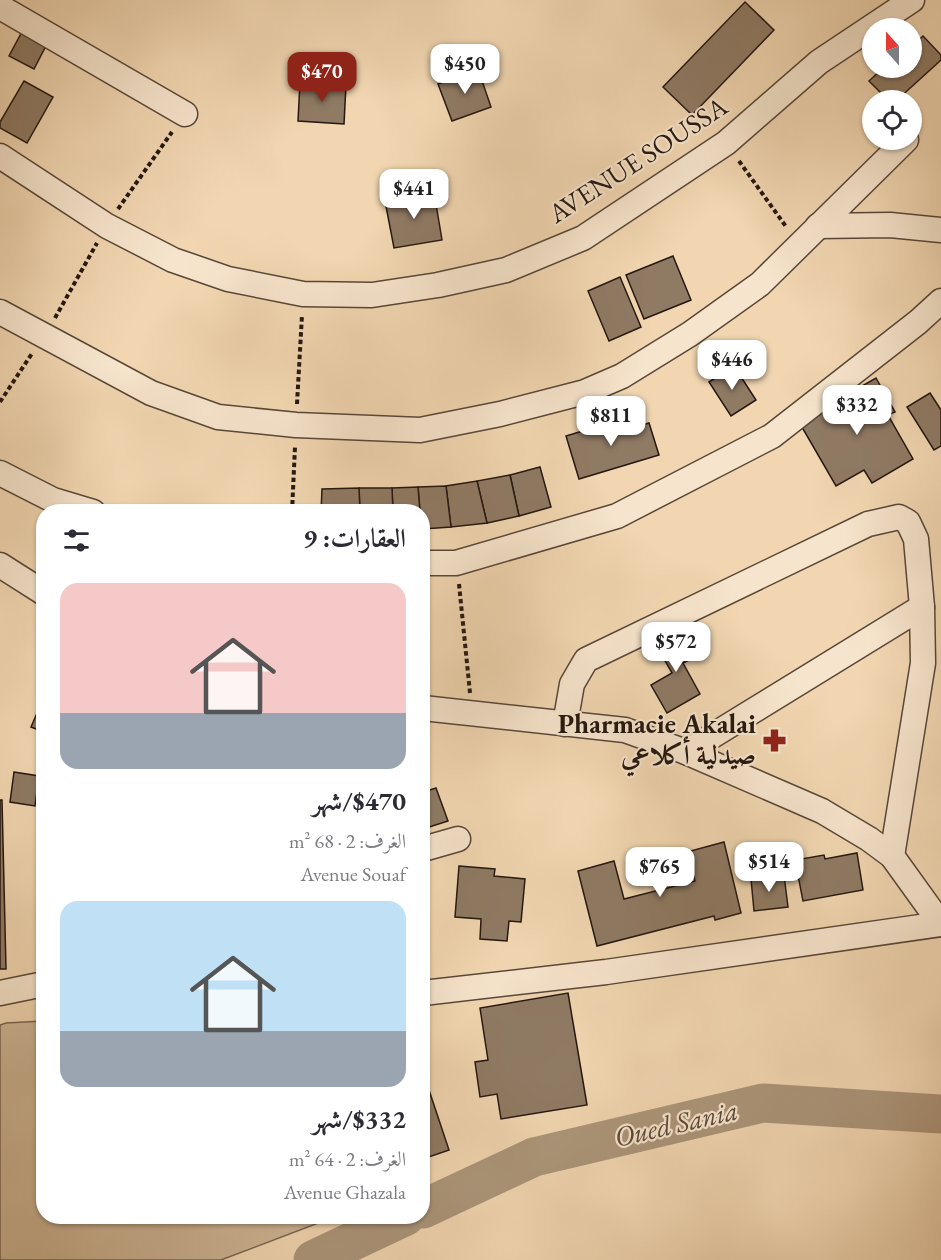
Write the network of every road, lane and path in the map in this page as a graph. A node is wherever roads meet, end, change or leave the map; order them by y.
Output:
1 (912, 0) edge
2 (0, 7) edge
3 (185, 114) joint
4 (726, 143) junction
5 (896, 150) edge
6 (0, 156) edge
7 (107, 226) junction
8 (818, 226) junction
9 (941, 230) edge
10 (798, 245) junction
11 (303, 294) junction
12 (941, 302) edge
13 (0, 312) edge
14 (44, 336) junction
15 (0, 402) edge
16 (296, 425) junction
17 (0, 473) edge
18 (66, 504) edge
19 (292, 504) edge
20 (430, 563) edge
21 (456, 563) junction
22 (0, 565) edge
23 (36, 588) edge
24 (922, 607) junction
25 (430, 709) edge
26 (473, 714) junction
27 (565, 724) junction
28 (686, 752) junction
29 (458, 838) dead end
30 (430, 847) edge
31 (892, 856) junction
32 (941, 924) edge
33 (36, 986) edge
34 (430, 992) edge
35 (0, 993) edge

1 - 4 street, AVENUE SOUSSA
2 - 3 street
3 - 7 path
4 - 10 path
4 - 11 street, AVENUE SOUSSA
5 - 8 street
6 - 7 street, AVENUE SOUSSA
7 - 11 street, AVENUE SOUSSA
7 - 14 path
8 - 9 street
8 - 10 street
10 - 16 street
11 - 16 path
12 - 21 street
13 - 14 street
14 - 15 path
14 - 16 street
16 - 19 path
17 - 18 street
20 - 21 street
21 - 26 path
22 - 23 street
24 - 27 street
24 - 28 street
24 - 31 street
25 - 26 street
26 - 27 street
27 - 28 street
28 - 31 street
29 - 30 street
31 - 32 street
32 - 34 street
33 - 35 street

